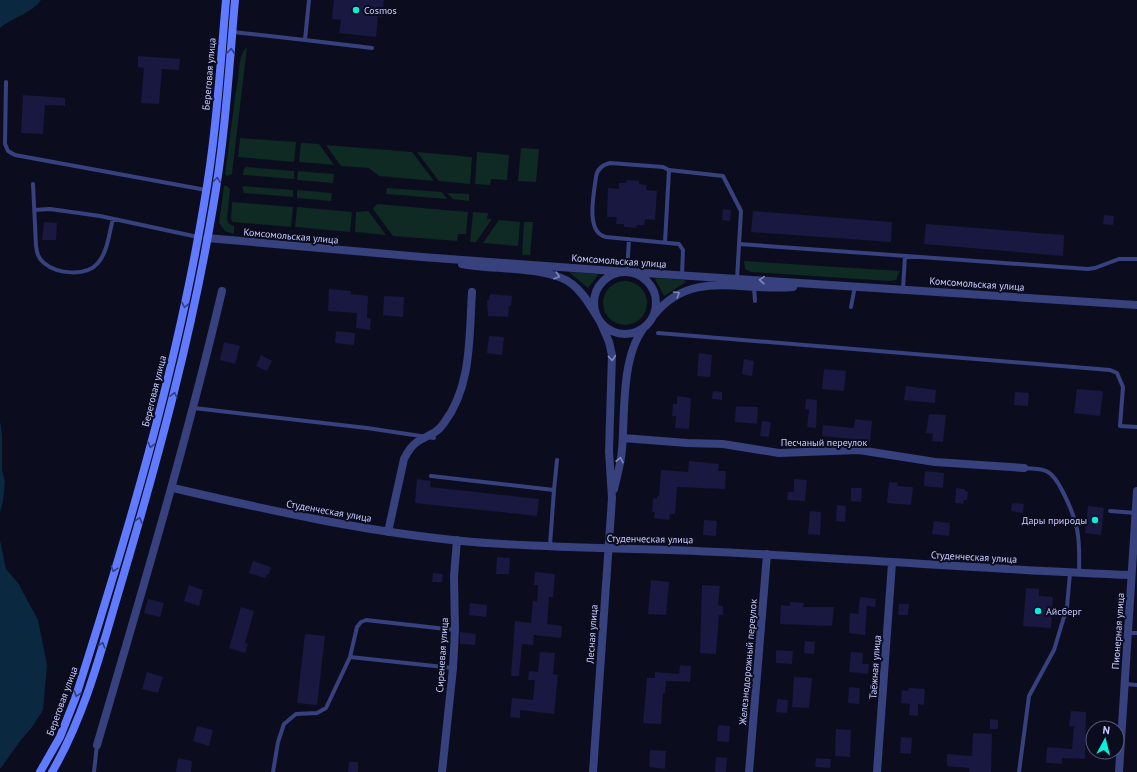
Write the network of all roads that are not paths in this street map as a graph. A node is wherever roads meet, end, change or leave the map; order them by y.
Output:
1 (226, 0) edge
2 (235, 0) edge
3 (309, 0) edge
4 (232, 32) junction
5 (305, 40) junction
6 (372, 48) dead end
7 (6, 82) dead end
8 (669, 170) junction
9 (33, 184) dead end
10 (206, 190) junction
11 (34, 210) junction
12 (113, 219) junction
13 (198, 237) junction
14 (207, 238) junction
15 (629, 239) junction
16 (665, 242) junction
17 (739, 244) junction
18 (905, 256) junction
19 (422, 257) junction
20 (1137, 259) edge
21 (627, 272) junction
22 (682, 275) junction
23 (737, 279) junction
24 (815, 284) junction
25 (855, 286) junction
26 (754, 287) junction
27 (903, 290) junction
28 (222, 291) dead end
29 (472, 292) dead end
30 (755, 301) dead end
31 (1137, 305) edge
32 (851, 307) dead end
33 (599, 320) junction
34 (649, 322) junction
35 (658, 333) dead end
36 (194, 408) junction
37 (1137, 427) edge
38 (431, 438) junction
39 (623, 438) junction
40 (557, 460) dead end
41 (1024, 468) joint
42 (431, 476) dead end
43 (173, 488) junction
44 (554, 490) junction
45 (1137, 491) edge
46 (612, 498) junction
47 (1136, 508) edge
48 (1110, 511) dead end
49 (388, 532) junction
50 (457, 540) junction
51 (550, 545) junction
52 (608, 549) junction
53 (767, 554) junction
54 (892, 563) junction
55 (1070, 573) junction
56 (1078, 573) junction
57 (1134, 575) edge
58 (455, 630) junction
59 (1128, 633) junction
60 (1137, 633) edge
61 (350, 657) junction
62 (453, 668) junction
63 (1125, 684) junction
64 (1137, 685) edge
65 (97, 745) joint
66 (40, 772) edge
67 (52, 772) edge
68 (94, 772) edge
69 (273, 772) edge
70 (442, 772) edge
71 (593, 772) edge
72 (749, 772) edge
73 (877, 772) edge
74 (1019, 772) edge
75 (1118, 772) edge

1 - 10 main road, Береговая улица
2 - 4 main road, Береговая улица
3 - 5 lane
4 - 5 lane
14 -> 4 main road, Береговая улица
5 - 6 lane
7 - 10 lane
8 - 15 lane
8 - 16 lane
8 - 17 lane
9 - 11 lane
10 - 13 main road, Береговая улица
11 - 12 lane
11 - 12 lane
12 - 13 lane
13 - 14 main road
13 -> 66 main road, Береговая улица
14 - 19 street, Комсомольская улица
67 -> 14 main road, Береговая улица
15 - 16 lane
15 - 21 lane
16 - 22 lane
17 - 18 lane
17 - 23 lane
18 - 20 lane
18 - 27 lane
19 - 21 street, Комсомольская улица
19 -> 33 street, Комсомольская улица
21 - 22 street, Комсомольская улица
21 - 33 street
21 - 34 street
22 - 23 street, Комсомольская улица
24 -> 23 street, Комсомольская улица
24 - 25 street, Комсомольская улица
24 - 26 street, Комсомольская улица
25 - 27 street, Комсомольская улица
25 - 32 lane
26 - 30 lane
34 -> 26 street, Комсомольская улица
27 - 31 street, Комсомольская улица
28 - 36 street
29 - 38 street
33 - 34 street
33 -> 46 street, Лесная улица
34 - 39 street, Лесная улица
35 - 37 lane
36 - 38 lane
36 - 43 street
38 - 49 street
39 - 41 street, Песчаный переулок
46 -> 39 street, Лесная улица
40 - 44 lane
41 - 56 lane
42 - 44 lane
43 - 49 street, Студенческая улица
43 - 65 street
44 - 51 lane
45 - 47 street, Пионерная улица
46 - 52 street, Лесная улица
47 - 48 lane
47 - 57 street, Пионерная улица
49 - 50 street, Студенческая улица
50 - 51 street, Студенческая улица
50 - 58 street, Сиреневая улица
51 - 52 street, Студенческая улица
52 - 53 street, Студенческая улица
52 - 71 street, Лесная улица
53 - 54 street, Студенческая улица
53 - 72 street, Железнодорожный переулок
54 - 55 street, Студенческая улица
54 - 73 street, Таёжная улица
55 - 56 street, Студенческая улица
55 - 74 lane
56 - 57 street, Студенческая улица
57 - 59 street, Пионерная улица
58 - 61 lane
58 - 62 street, Сиреневая улица
59 - 60 lane
59 - 63 street, Пионерная улица
61 - 62 lane
61 - 69 lane
62 - 70 street, Сиреневая улица
63 - 64 lane
63 - 75 street, Пионерная улица
65 - 68 lane

